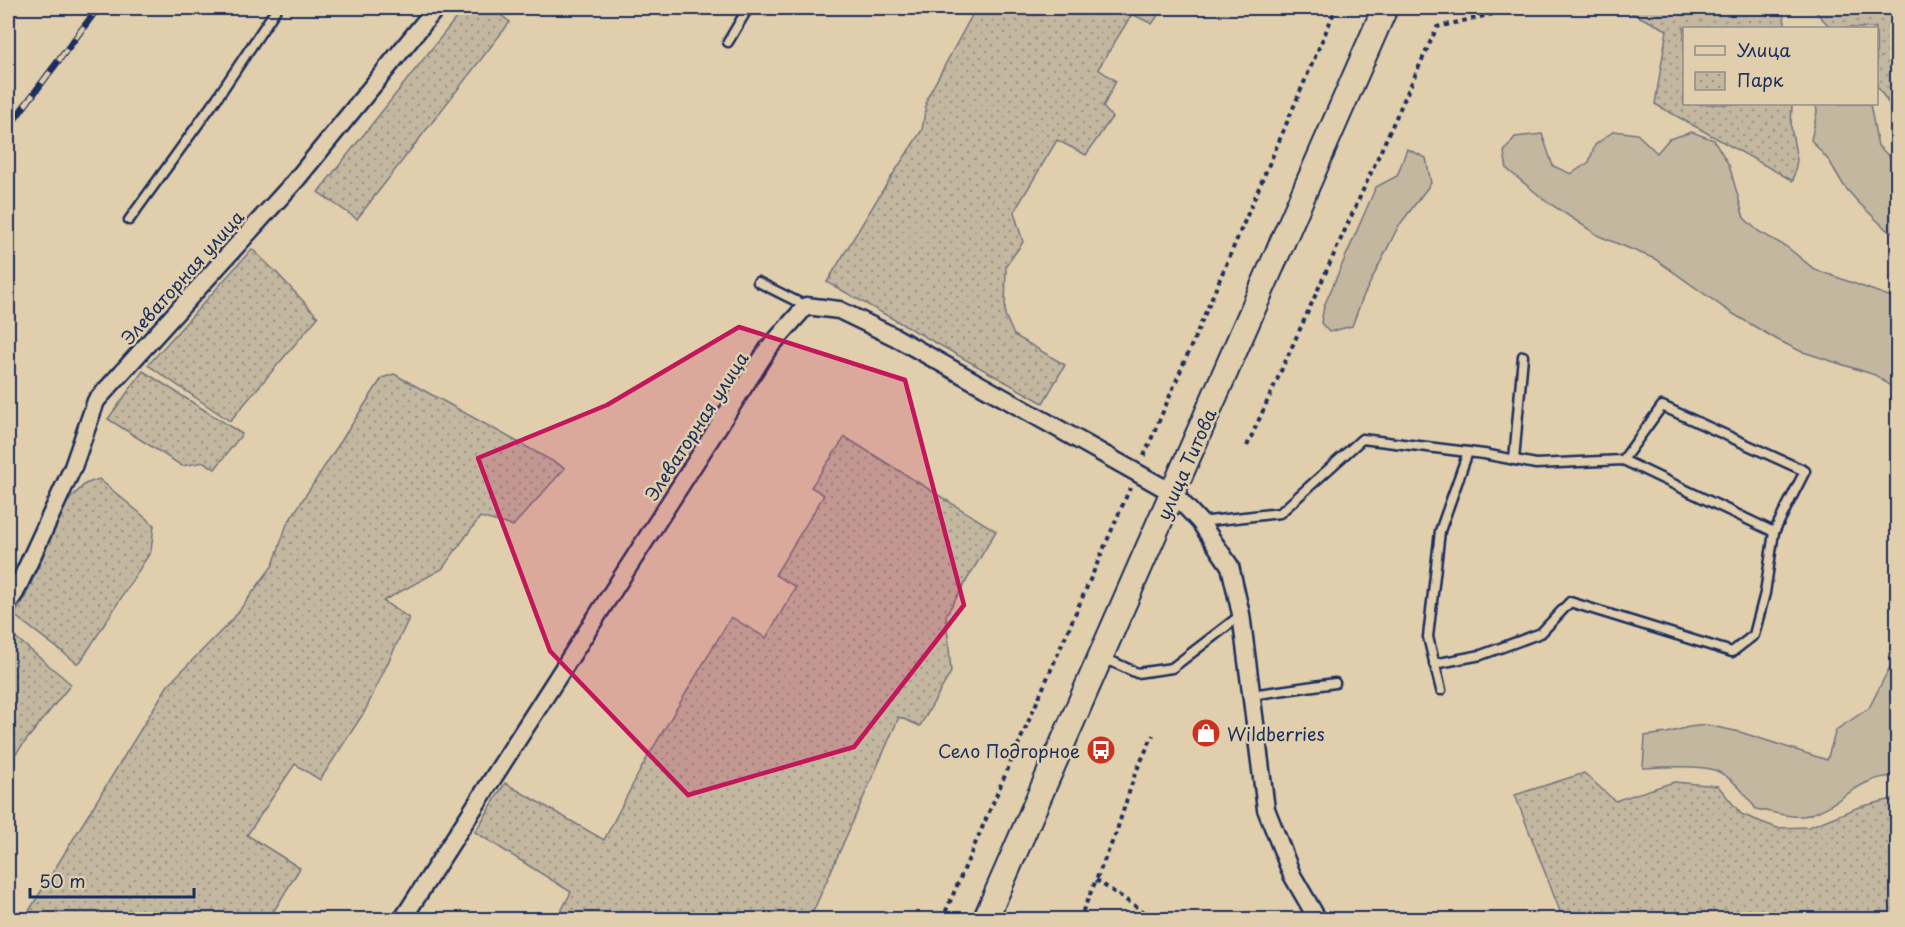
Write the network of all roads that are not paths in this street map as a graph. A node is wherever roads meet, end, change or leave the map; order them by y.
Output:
1 (277, 8) edge
2 (436, 8) edge
3 (748, 8) edge
4 (1385, 8) edge
5 (728, 42) dead end
6 (129, 220) dead end
7 (758, 282) dead end
8 (806, 306) junction
9 (1523, 356) dead end
10 (1468, 452) junction
11 (1514, 460) junction
12 (1623, 460) junction
13 (1173, 493) junction
14 (1200, 522) junction
15 (1774, 532) junction
16 (8, 603) edge
17 (1241, 614) junction
18 (1101, 657) junction
19 (1434, 664) junction
20 (1335, 683) dead end
21 (1441, 690) dead end
22 (1251, 695) junction
23 (402, 920) edge
24 (985, 920) edge
25 (1318, 920) edge

1 - 6 lane
2 - 16 street, Элеваторная улица
3 - 5 lane
4 - 13 main road, улица Титова
7 - 8 lane
8 - 13 street
8 - 23 street, Элеваторная улица
9 - 11 lane
10 - 11 lane
10 - 14 lane
10 - 19 lane
11 - 12 lane
12 - 15 lane
12 - 15 lane
13 - 14 street
13 - 18 main road, улица Титова
14 - 17 street
15 - 19 lane
17 - 18 lane
17 - 22 street
18 - 24 main road, улица Титова
19 - 21 lane
20 - 22 lane
22 - 25 street

